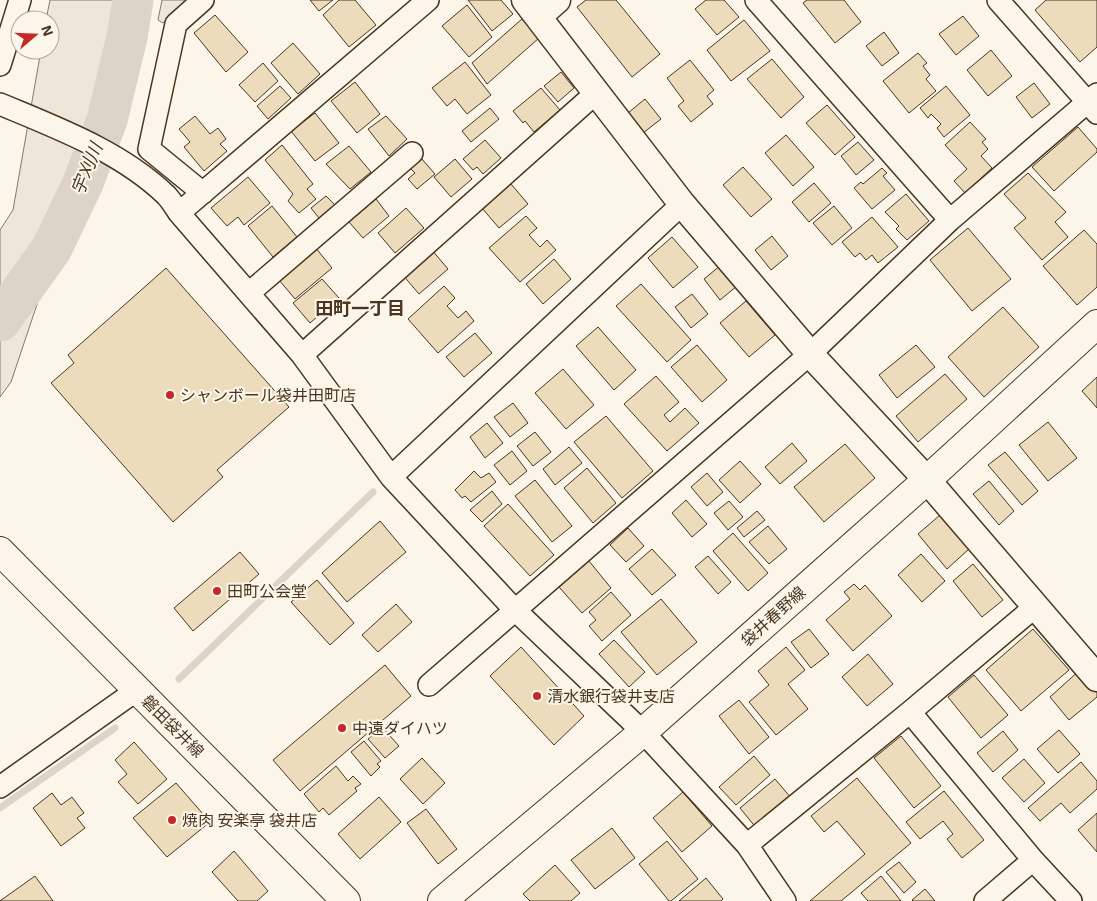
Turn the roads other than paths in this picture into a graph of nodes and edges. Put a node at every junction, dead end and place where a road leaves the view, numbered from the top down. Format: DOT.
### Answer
graph roads {
  1 [pos="20,0"];
  2 [pos="203,0"];
  3 [pos="428,0"];
  4 [pos="756,0"];
  5 [pos="998,0"];
  6 [pos="540,5"];
  7 [pos="0,65"];
  8 [pos="597,92"];
  9 [pos="0,104"];
  10 [pos="1094,104"];
  11 [pos="412,153"];
  12 [pos="203,193"];
  13 [pos="682,204"];
  14 [pos="179,213"];
  15 [pos="950,220"];
  16 [pos="249,294"];
  17 [pos="1097,324"];
  18 [pos="810,354"];
  19 [pos="302,355"];
  20 [pos="391,477"];
  21 [pos="927,480"];
  22 [pos="0,551"];
  23 [pos="1036,606"];
  24 [pos="514,609"];
  25 [pos="1097,678"];
  26 [pos="429,686"];
  27 [pos="137,690"];
  28 [pos="910,712"];
  29 [pos="643,732"];
  30 [pos="0,787"];
  31 [pos="747,845"];
  32 [pos="1034,860"];
  33 [pos="346,901"];
  34 [pos="442,901"];
  35 [pos="785,901"];
  36 [pos="985,901"];
  37 [pos="1071,901"];
  1 -- 7 [label="street"];
  2 -- 12 [label="street"];
  3 -- 12 [label="street"];
  4 -- 15 [label="street"];
  5 -- 10 [label="street"];
  6 -- 8 [label="street"];
  8 -- 13 [label="street"];
  8 -- 19 [label="street"];
  9 -- 14 [label="street"];
  10 -- 15 [label="street"];
  11 -- 16 [label="street"];
  12 -- 14 [label="street"];
  13 -- 18 [label="street"];
  13 -- 20 [label="street"];
  14 -- 16 [label="street"];
  15 -- 18 [label="street"];
  16 -- 19 [label="street"];
  17 -- 21 [label="main road, 袋井春野線"];
  18 -- 21 [label="street"];
  18 -- 24 [label="street"];
  19 -- 20 [label="street"];
  20 -- 24 [label="street"];
  21 -- 23 [label="street"];
  21 -- 29 [label="main road, 袋井春野線"];
  22 -- 27 [label="main road, 磐田袋井線"];
  23 -- 25 [label="street"];
  23 -- 28 [label="street"];
  24 -- 26 [label="street"];
  24 -- 29 [label="street"];
  27 -- 30 [label="street"];
  27 -- 33 [label="main road, 磐田袋井線"];
  28 -- 31 [label="street"];
  28 -- 32 [label="street"];
  29 -- 31 [label="street"];
  29 -- 34 [label="main road, 袋井春野線"];
  31 -- 35 [label="street"];
  32 -- 36 [label="street"];
  32 -- 37 [label="street"];
}
